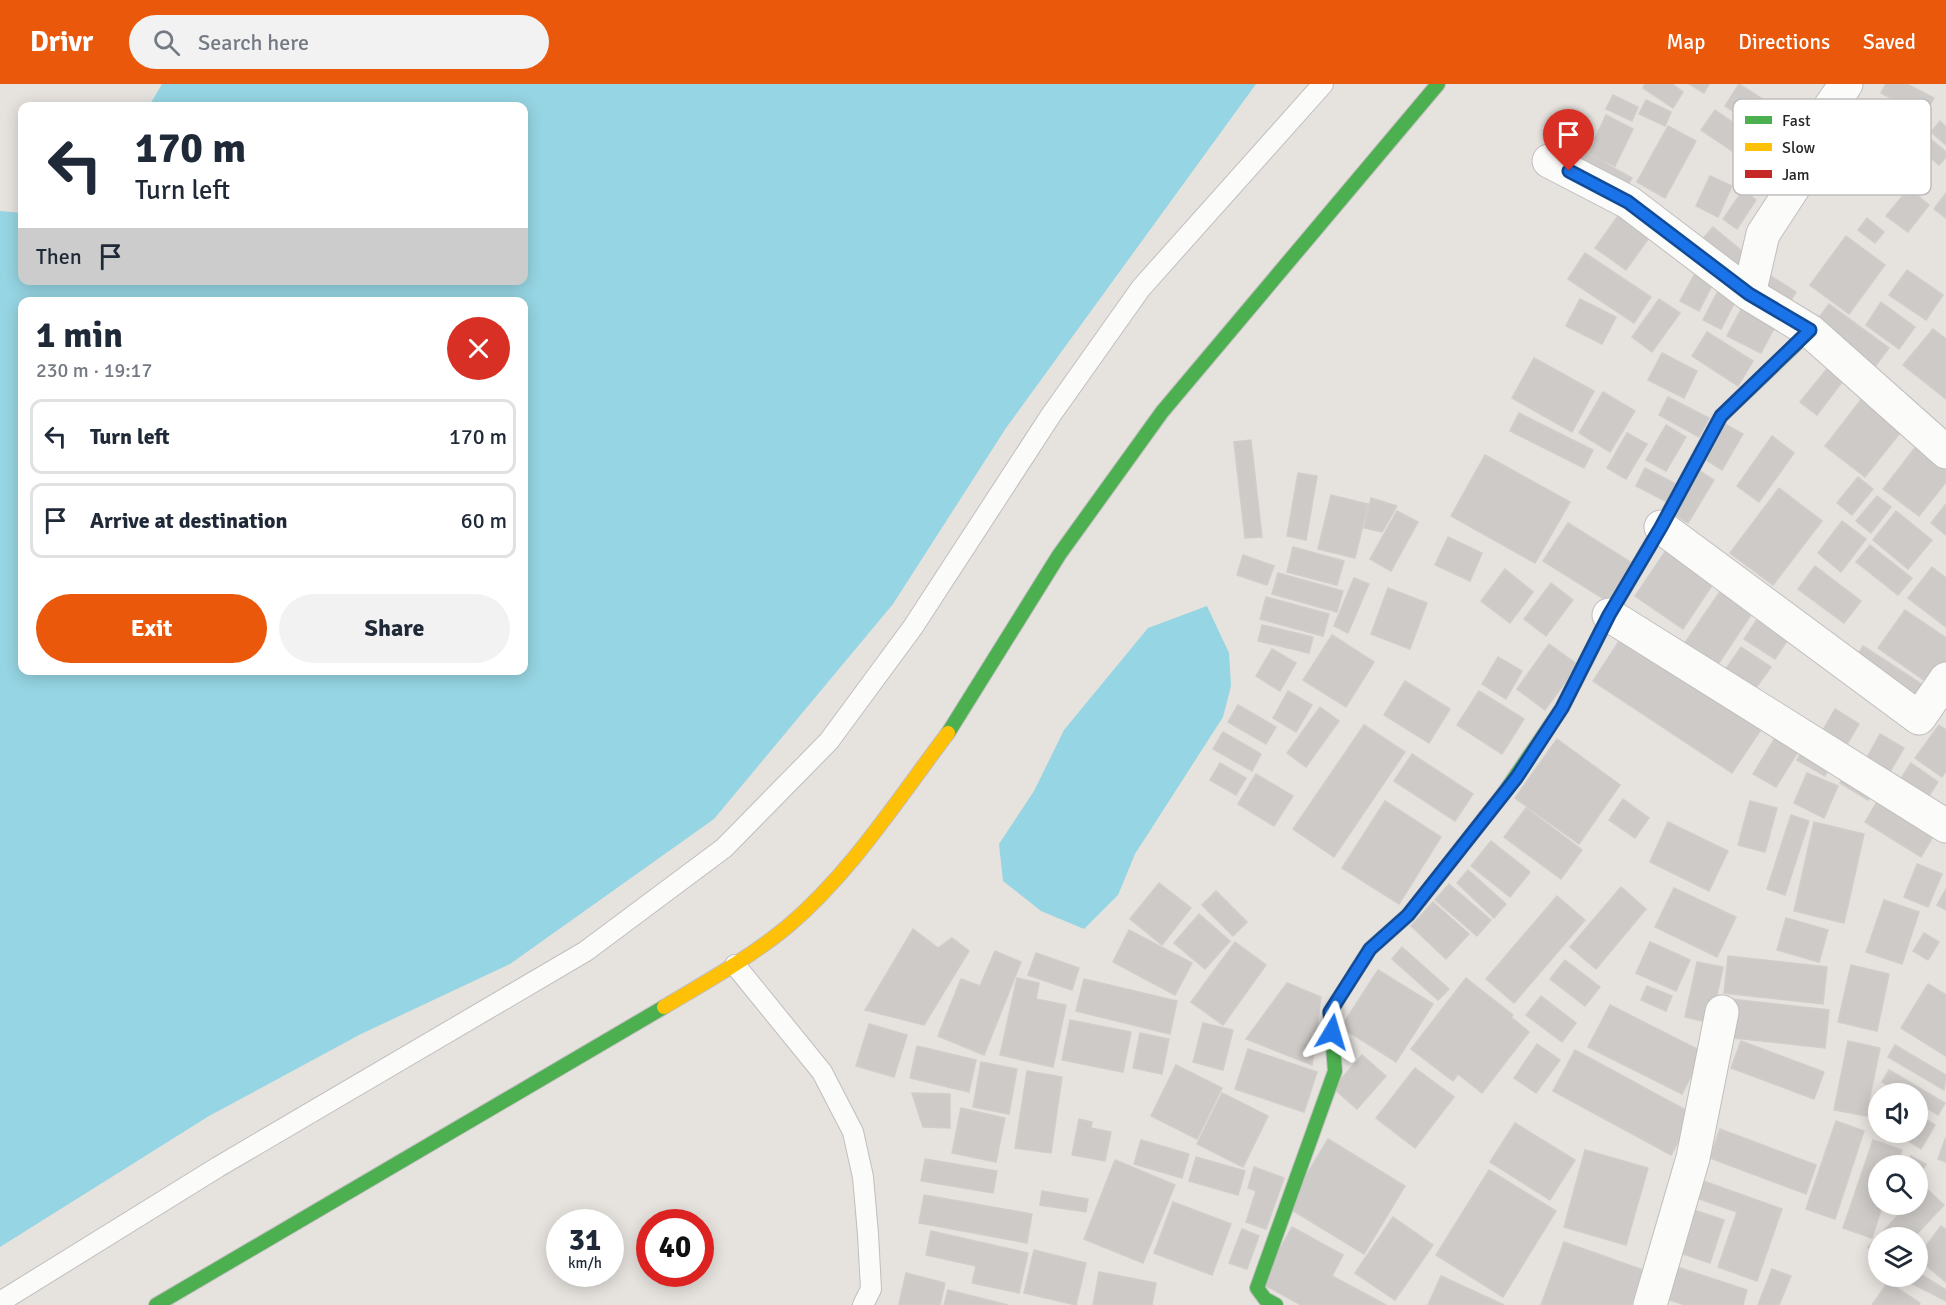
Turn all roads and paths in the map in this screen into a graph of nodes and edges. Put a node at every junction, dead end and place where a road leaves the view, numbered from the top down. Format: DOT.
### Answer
graph roads {
  1 [pos="1323,84"];
  2 [pos="1438,84"];
  3 [pos="1846,84"];
  4 [pos="1836,99"];
  5 [pos="1549,161"];
  6 [pos="1788,195"];
  7 [pos="1749,294"];
  8 [pos="1810,330"];
  9 [pos="1946,452"];
  10 [pos="1661,527"];
  11 [pos="1609,615"];
  12 [pos="1946,680"];
  13 [pos="1946,826"];
  14 [pos="735,965"];
  15 [pos="1722,1012"];
  16 [pos="0,1302"];
  17 [pos="156,1305"];
  18 [pos="863,1305"];
  19 [pos="1276,1305"];
  20 [pos="1650,1305"];
  1 -- 16 [label="lane"];
  2 -- 14 [label="main road"];
  3 -- 4 [label="street"];
  5 -- 7 [label="street"];
  6 -- 7 [label="street"];
  7 -- 8 [label="street"];
  8 -- 9 [label="street"];
  8 -- 10 [label="main road"];
  10 -- 11 [label="main road"];
  10 -- 12 [label="street"];
  11 -- 13 [label="street"];
  11 -- 19 [label="main road"];
  14 -- 17 [label="main road"];
  14 -- 18 [label="lane"];
  15 -- 20 [label="street"];
}
